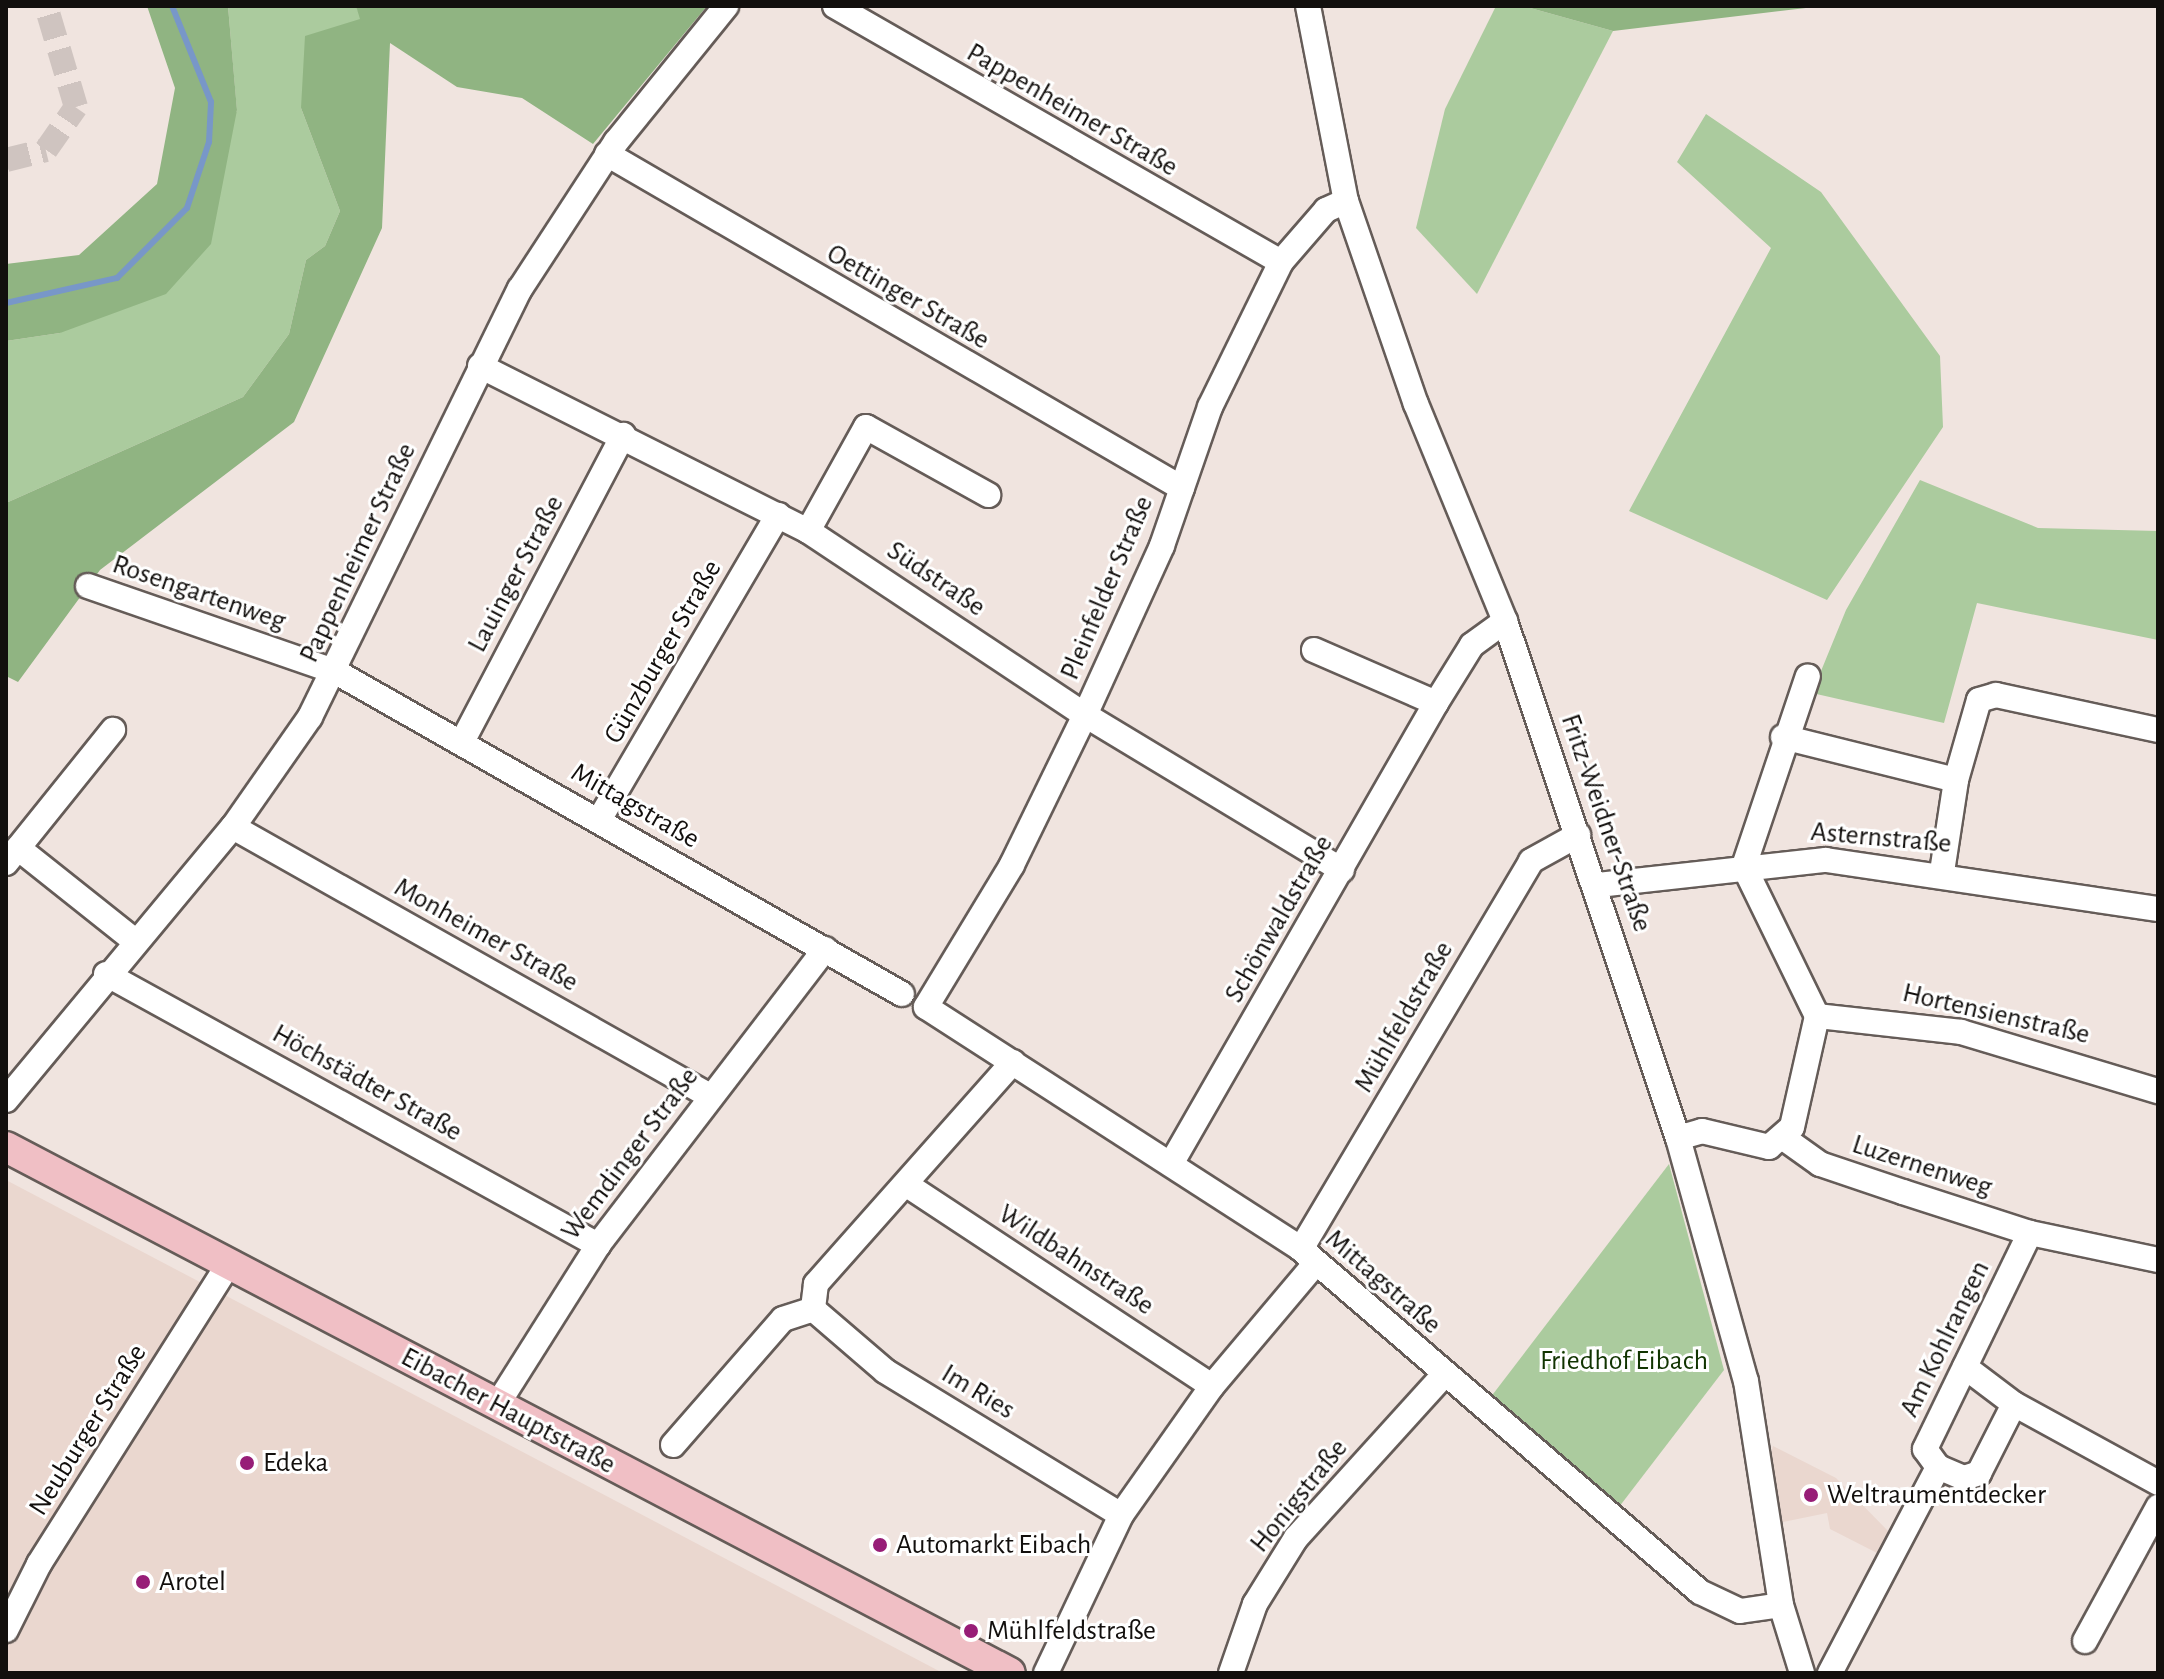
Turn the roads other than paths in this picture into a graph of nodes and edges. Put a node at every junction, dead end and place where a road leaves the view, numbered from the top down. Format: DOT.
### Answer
graph roads {
  1 [pos="726,6"];
  2 [pos="835,6"];
  3 [pos="1308,6"];
  4 [pos="607,154"];
  5 [pos="1346,201"];
  6 [pos="1281,262"];
  7 [pos="480,366"];
  8 [pos="623,435"];
  9 [pos="1182,488"];
  10 [pos="988,495"];
  11 [pos="778,515"];
  12 [pos="808,531"];
  13 [pos="88,586"];
  14 [pos="1505,621"];
  15 [pos="1314,650"];
  16 [pos="336,672"];
  17 [pos="1808,676"];
  18 [pos="1436,703"];
  19 [pos="1085,715"];
  20 [pos="113,730"];
  21 [pos="2158,730"];
  22 [pos="1783,737"];
  23 [pos="462,742"];
  24 [pos="1956,780"];
  25 [pos="599,820"];
  26 [pos="233,827"];
  27 [pos="1578,835"];
  28 [pos="12,855"];
  29 [pos="1744,866"];
  30 [pos="1342,870"];
  31 [pos="1942,872"];
  32 [pos="1598,885"];
  33 [pos="2158,909"];
  34 [pos="135,941"];
  35 [pos="825,949"];
  36 [pos="106,974"];
  37 [pos="902,994"];
  38 [pos="926,1007"];
  39 [pos="1817,1016"];
  40 [pos="1013,1062"];
  41 [pos="2158,1091"];
  42 [pos="710,1096"];
  43 [pos="6,1100"];
  44 [pos="1678,1138"];
  45 [pos="1785,1139"];
  46 [pos="6,1147"];
  47 [pos="1171,1164"];
  48 [pos="907,1185"];
  49 [pos="2030,1233"];
  50 [pos="598,1245"];
  51 [pos="1309,1256"];
  52 [pos="2158,1260"];
  53 [pos="228,1265"];
  54 [pos="813,1309"];
  55 [pos="1965,1367"];
  56 [pos="1444,1375"];
  57 [pos="1212,1386"];
  58 [pos="2014,1404"];
  59 [pos="497,1405"];
  60 [pos="673,1445"];
  61 [pos="1938,1467"];
  62 [pos="2158,1483"];
  63 [pos="2158,1507"];
  64 [pos="1121,1515"];
  65 [pos="1781,1605"];
  66 [pos="6,1630"];
  67 [pos="2085,1641"];
  68 [pos="1010,1673"];
  69 [pos="1046,1673"];
  70 [pos="1231,1673"];
  71 [pos="1802,1673"];
  72 [pos="1830,1673"];
  1 -- 4 [label="street, Pappenheimer Straße"];
  2 -- 6 [label="street, Pappenheimer Straße"];
  3 -- 5 [label="street, Fritz-Weidner-Straße"];
  4 -- 7 [label="street, Pappenheimer Straße"];
  4 -- 9 [label="street, Oettinger Straße"];
  5 -- 6 [label="street, Pleinfelder Straße"];
  5 -- 14 [label="street, Fritz-Weidner-Straße"];
  6 -- 9 [label="street, Pleinfelder Straße"];
  7 -- 8 [label="street, Südstraße"];
  7 -- 16 [label="street, Pappenheimer Straße"];
  8 -- 11 [label="street, Südstraße"];
  8 -- 23 [label="street, Lauinger Straße"];
  9 -- 19 [label="street, Pleinfelder Straße"];
  10 -- 12 [label="street"];
  11 -- 12 [label="street, Südstraße"];
  11 -- 25 [label="street, Günzburger Straße"];
  12 -- 19 [label="street, Südstraße"];
  13 -- 16 [label="street, Rosengartenweg"];
  14 -- 18 [label="street, Schönwaldstraße"];
  14 -- 27 [label="street, Fritz-Weidner-Straße"];
  15 -- 18 [label="street"];
  16 -- 23 [label="street, Mittagstraße"];
  16 -- 26 [label="street, Pappenheimer Straße"];
  17 -- 22 [label="street"];
  18 -- 30 [label="street, Schönwaldstraße"];
  19 -- 30 [label="street, Südstraße"];
  19 -- 38 [label="street, Pleinfelder Straße"];
  20 -- 28 [label="street"];
  21 -- 24 [label="street"];
  22 -- 24 [label="street"];
  22 -- 29 [label="street"];
  23 -- 25 [label="street, Mittagstraße"];
  24 -- 31 [label="street"];
  25 -- 35 [label="street, Mittagstraße"];
  26 -- 34 [label="street, Pappenheimer Straße"];
  26 -- 42 [label="street, Monheimer Straße"];
  27 -- 32 [label="street, Fritz-Weidner-Straße"];
  27 -- 51 [label="street, Mühlfeldstraße"];
  28 -- 34 [label="street"];
  29 -- 31 [label="street, Asternstraße"];
  29 -- 32 [label="street, Asternstraße"];
  29 -- 39 [label="street"];
  30 -- 47 [label="street, Schönwaldstraße"];
  31 -- 33 [label="street, Asternstraße"];
  32 -- 44 [label="street, Fritz-Weidner-Straße"];
  34 -- 36 [label="street, Pappenheimer Straße"];
  35 -- 37 [label="street, Mittagstraße"];
  35 -- 42 [label="street, Wemdinger Straße"];
  36 -- 43 [label="street, Pappenheimer Straße"];
  36 -- 50 [label="street, Höchstädter Straße"];
  38 -- 40 [label="street, Mittagstraße"];
  39 -- 41 [label="street, Hortensienstraße"];
  39 -- 45 [label="street"];
  40 -- 47 [label="street, Mittagstraße"];
  40 -- 48 [label="street"];
  42 -- 50 [label="street, Wemdinger Straße"];
  44 -- 45 [label="street"];
  44 -- 65 [label="street, Fritz-Weidner-Straße"];
  45 -- 49 [label="street, Luzernenweg"];
  46 -- 53 [label="main road, Eibacher Hauptstraße"];
  47 -- 51 [label="street, Mittagstraße"];
  48 -- 54 [label="street"];
  48 -- 57 [label="street, Wildbahnstraße"];
  49 -- 52 [label="street, Luzernenweg"];
  49 -- 55 [label="street, Am Kohlrangen"];
  50 -- 59 [label="street, Wemdinger Straße"];
  51 -- 56 [label="street, Mittagstraße"];
  51 -- 57 [label="street, Mühlfeldstraße"];
  53 -- 59 [label="main road, Eibacher Hauptstraße"];
  53 -- 66 [label="street, Neuburger Straße"];
  54 -- 60 [label="street"];
  54 -- 64 [label="street, Im Ries"];
  55 -- 58 [label="street"];
  55 -- 61 [label="street, Am Kohlrangen"];
  56 -- 65 [label="street, Mittagstraße"];
  56 -- 70 [label="street, Honigstraße"];
  57 -- 64 [label="street, Mühlfeldstraße"];
  58 -- 61 [label="street"];
  58 -- 62 [label="street"];
  59 -- 68 [label="main road, Eibacher Hauptstraße"];
  61 -- 72 [label="street"];
  63 -- 67 [label="street"];
  64 -- 69 [label="street, Mühlfeldstraße"];
  65 -- 71 [label="street, Fritz-Weidner-Straße"];
}
